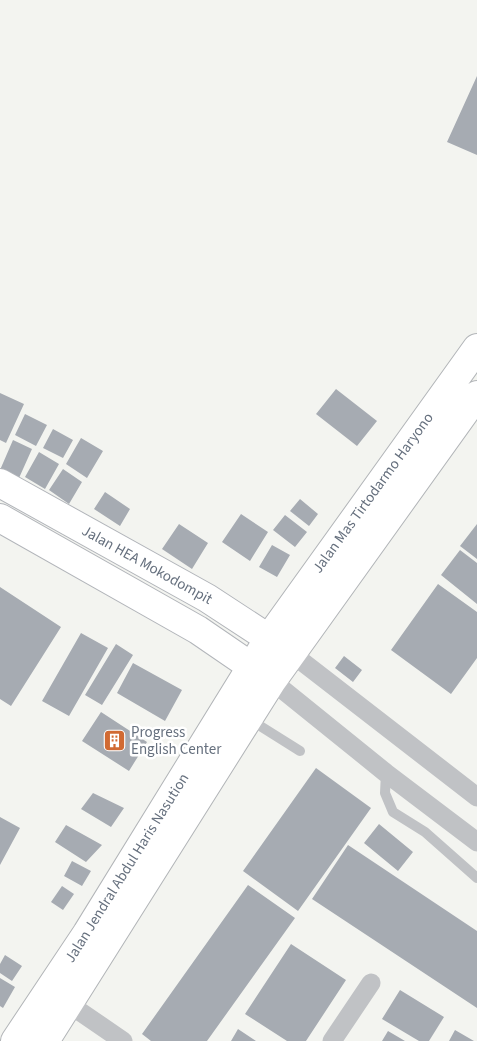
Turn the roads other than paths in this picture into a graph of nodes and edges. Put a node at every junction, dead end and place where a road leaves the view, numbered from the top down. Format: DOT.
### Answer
graph roads {
  1 [pos="477,348"];
  2 [pos="477,395"];
  3 [pos="0,483"];
  4 [pos="0,518"];
  5 [pos="269,638"];
  6 [pos="291,653"];
  7 [pos="261,673"];
  8 [pos="248,719"];
  9 [pos="300,751"];
  10 [pos="386,773"];
  11 [pos="477,797"];
  12 [pos="477,842"];
  13 [pos="477,878"];
  14 [pos="371,982"];
  15 [pos="69,1004"];
  16 [pos="15,1041"];
  17 [pos="45,1041"];
  18 [pos="123,1041"];
  19 [pos="332,1041"];
  1 -- 5 [label="main road, Jalan Mas Tirtodarmo Haryono"];
  2 -- 6 [label="main road, Jalan Mas Tirtodarmo Haryono"];
  3 -- 5 [label="main road, Jalan HEA Mokodompit"];
  4 -- 7 [label="main road, Jalan HEA Mokodompit"];
  5 -- 6 [label="main road, Jalan HEA Mokodompit"];
  5 -- 7 [label="main road, Jalan Mas Tirtodarmo Haryono"];
  6 -- 7 [label="main road, Jalan Mas Tirtodarmo Haryono"];
  6 -- 11 [label="street"];
  7 -- 8 [label="main road, Jalan Jendral Abdul Haris Nasution"];
  7 -- 10 [label="street"];
  7 -- 16 [label="main road, Jalan Jendral Abdul Haris Nasution"];
  8 -- 9 [label="lane"];
  8 -- 15 [label="main road, Jalan Jendral Abdul Haris Nasution"];
  10 -- 12 [label="street"];
  10 -- 13 [label="lane"];
  14 -- 19 [label="street"];
  15 -- 17 [label="main road, Jalan Jendral Abdul Haris Nasution"];
  15 -- 18 [label="street"];
}
